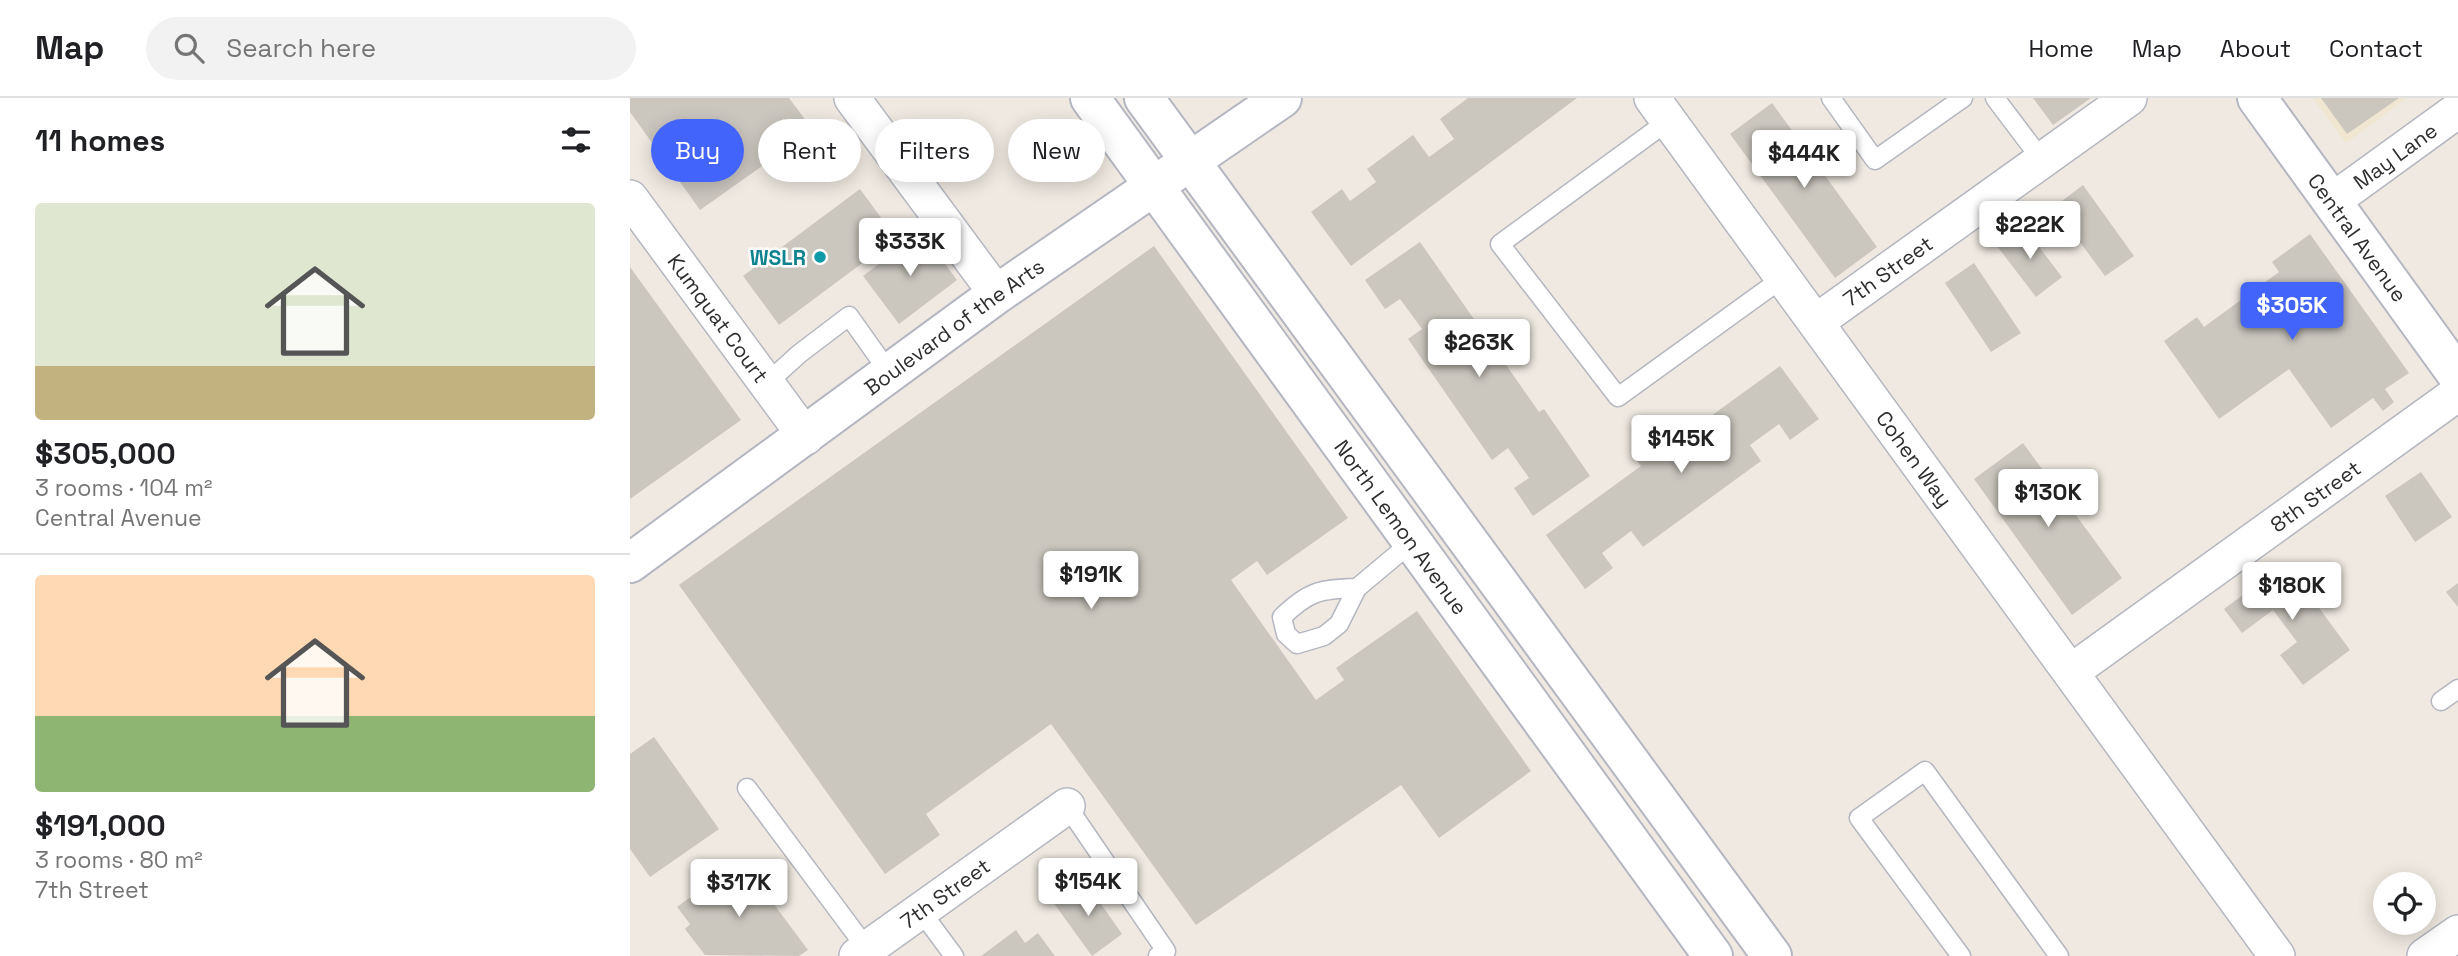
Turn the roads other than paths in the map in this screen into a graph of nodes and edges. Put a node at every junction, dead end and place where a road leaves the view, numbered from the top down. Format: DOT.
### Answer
graph roads {
  1 [pos="852,98"];
  2 [pos="1090,98"];
  3 [pos="1144,98"];
  4 [pos="1282,98"];
  5 [pos="1831,98"];
  6 [pos="1963,98"];
  7 [pos="1995,98"];
  8 [pos="2129,98"];
  9 [pos="2257,98"];
  10 [pos="1660,109"];
  11 [pos="2458,110"];
  12 [pos="2041,159"];
  13 [pos="1190,161"];
  14 [pos="1154,186"];
  15 [pos="630,198"];
  16 [pos="2331,202"];
  17 [pos="1784,277"];
  18 [pos="997,294"];
  19 [pos="1816,321"];
  20 [pos="891,375"];
  21 [pos="2458,376"];
  22 [pos="766,384"];
  23 [pos="2458,393"];
  24 [pos="806,438"];
  25 [pos="1412,542"];
  26 [pos="630,563"];
  27 [pos="1357,588"];
  28 [pos="2071,672"];
  29 [pos="2458,689"];
  30 [pos="2441,701"];
  31 [pos="747,788"];
  32 [pos="1067,806"];
  33 [pos="920,910"];
  34 [pos="2458,933"];
  35 [pos="862,953"];
  36 [pos="954,956"];
  37 [pos="1158,956"];
  38 [pos="1713,956"];
  39 [pos="1772,956"];
  40 [pos="1961,956"];
  41 [pos="2059,956"];
  42 [pos="2277,956"];
  43 [pos="2425,956"];
  1 -- 18 [label="street"];
  2 -- 14 [label="street, North Lemon Avenue"];
  3 -- 13 [label="street"];
  4 -- 13 [label="street, Boulevard of the Arts"];
  5 -- 6 [label="lane"];
  7 -- 12 [label="lane"];
  8 -- 12 [label="street, 7th Street"];
  9 -- 16 [label="street, Central Avenue"];
  10 -- 17 [label="street, Cohen Way"];
  10 -- 17 [label="lane"];
  11 -- 16 [label="street, May Lane"];
  12 -- 19 [label="street, 7th Street"];
  13 -- 14 [label="street, Boulevard of the Arts"];
  13 -- 39 [label="street"];
  14 -- 18 [label="street, Boulevard of the Arts"];
  14 -- 25 [label="street, North Lemon Avenue"];
  15 -- 22 [label="street, Kumquat Court"];
  16 -- 21 [label="street, Central Avenue"];
  17 -- 19 [label="street, Cohen Way"];
  18 -- 20 [label="street, Boulevard of the Arts"];
  19 -- 28 [label="street, Cohen Way"];
  20 -- 22 [label="lane"];
  20 -- 24 [label="street, Boulevard of the Arts"];
  22 -- 24 [label="street, Kumquat Court"];
  23 -- 28 [label="street, 8th Street"];
  24 -- 26 [label="street, Boulevard of the Arts"];
  25 -- 27 [label="lane"];
  25 -- 38 [label="street, North Lemon Avenue"];
  28 -- 42 [label="street, Cohen Way"];
  29 -- 30 [label="lane"];
  31 -- 35 [label="lane"];
  32 -- 33 [label="street, 7th Street"];
  32 -- 37 [label="lane"];
  33 -- 35 [label="street, 7th Street"];
  33 -- 36 [label="lane"];
  34 -- 43 [label="street"];
  40 -- 41 [label="lane"];
}
